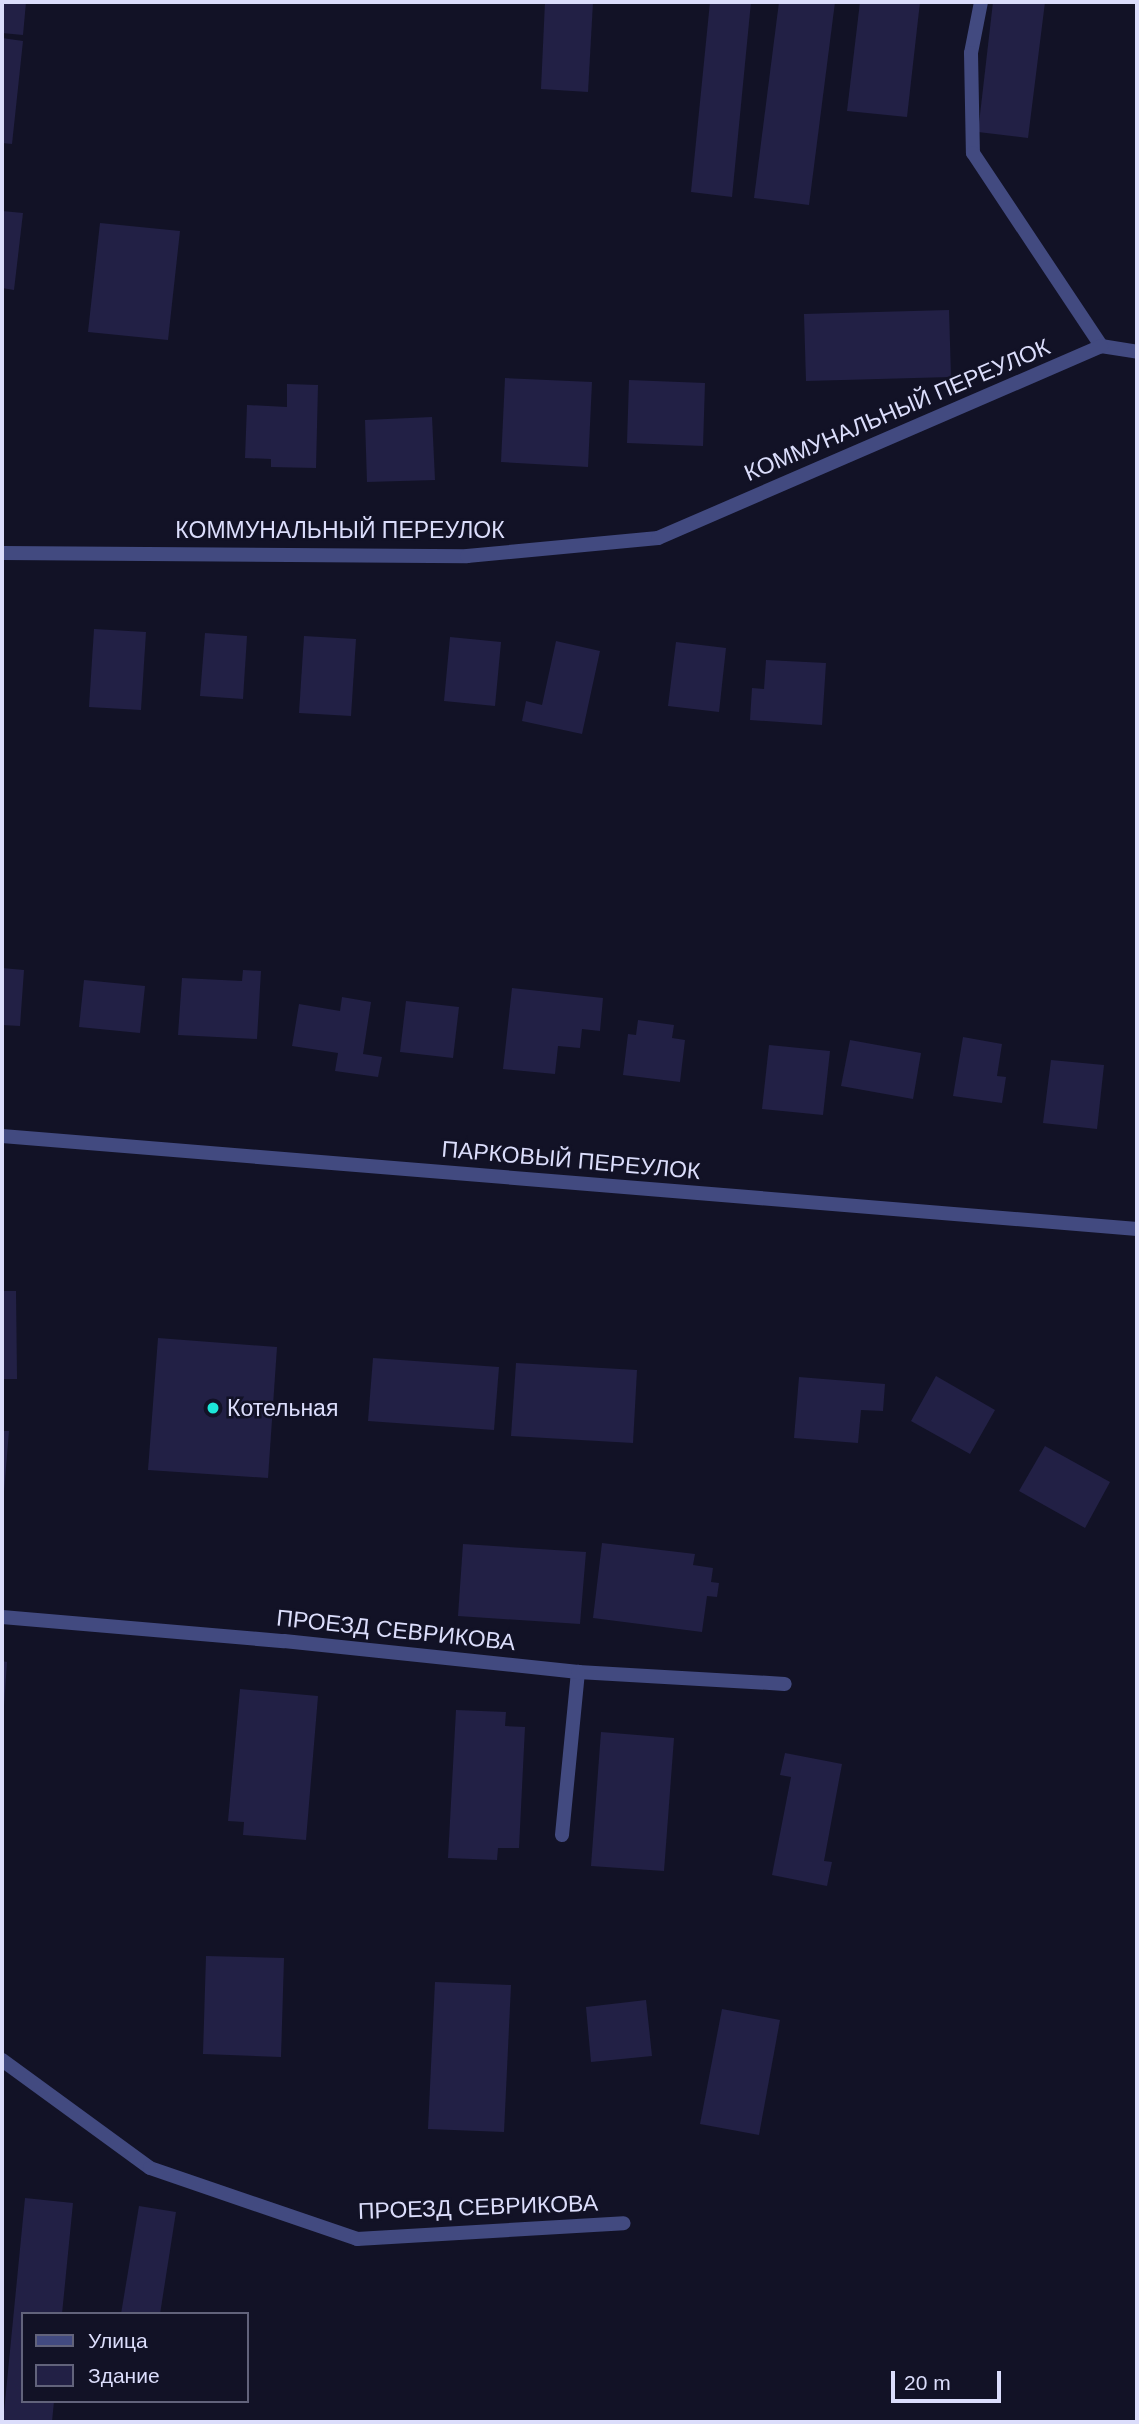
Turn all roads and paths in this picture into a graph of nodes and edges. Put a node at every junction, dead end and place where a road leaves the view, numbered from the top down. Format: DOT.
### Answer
graph roads {
  1 [pos="981,2"];
  2 [pos="1101,346"];
  3 [pos="1137,352"];
  4 [pos="2,553"];
  5 [pos="2,1136"];
  6 [pos="1137,1229"];
  7 [pos="2,1617"];
  8 [pos="578,1672"];
  9 [pos="785,1684"];
  10 [pos="562,1835"];
  11 [pos="2,2060"];
  12 [pos="624,2223"];
  1 -- 2 [label="street"];
  2 -- 3 [label="street"];
  2 -- 4 [label="street, КОММУНАЛЬНЫЙ ПЕРЕУЛОК"];
  5 -- 6 [label="street, ПАРКОВЫЙ ПЕРЕУЛОК"];
  7 -- 8 [label="street, ПРОЕЗД СЕВРИКОВА"];
  8 -- 9 [label="street, ПРОЕЗД СЕВРИКОВА"];
  8 -- 10 [label="street"];
  11 -- 12 [label="street, ПРОЕЗД СЕВРИКОВА"];
}
